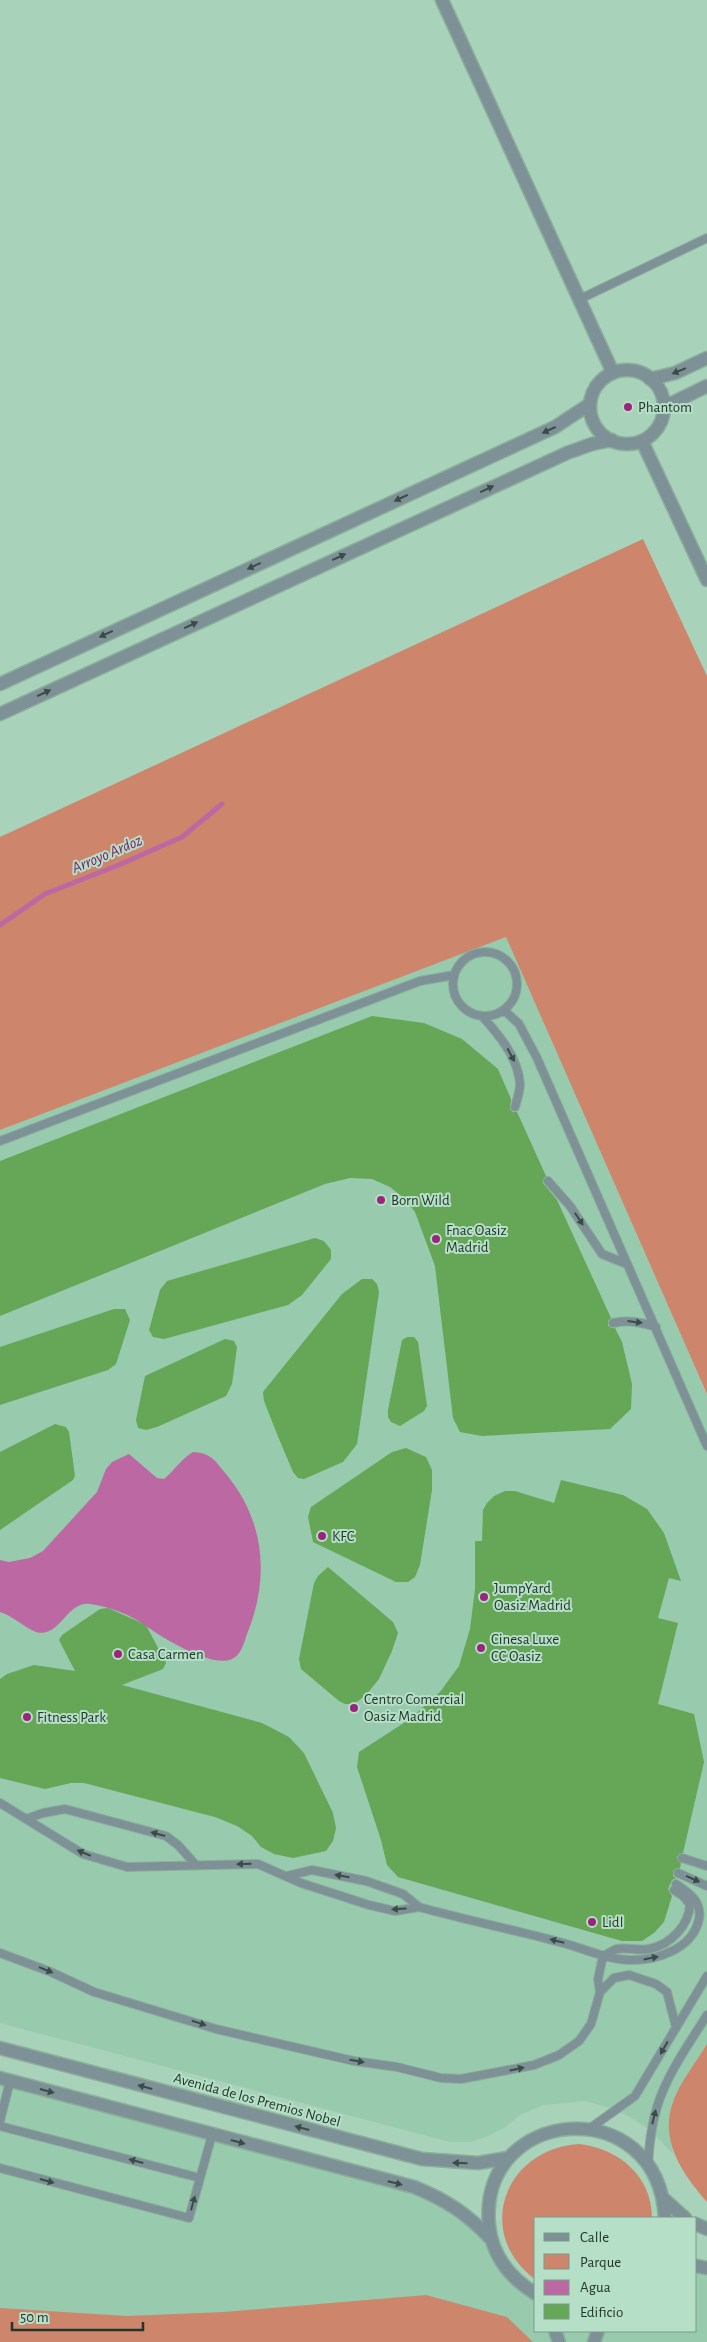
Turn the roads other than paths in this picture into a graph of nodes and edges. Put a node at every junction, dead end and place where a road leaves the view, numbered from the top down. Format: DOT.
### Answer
graph roads {
  1 [pos="442,0"];
  2 [pos="707,238"];
  3 [pos="580,299"];
  4 [pos="707,358"];
  5 [pos="613,373"];
  6 [pos="650,379"];
  7 [pos="707,386"];
  8 [pos="590,404"];
  9 [pos="664,407"];
  10 [pos="612,440"];
  11 [pos="642,441"];
  12 [pos="707,580"];
  13 [pos="0,684"];
  14 [pos="0,714"];
  15 [pos="454,976"];
  16 [pos="504,1010"];
  17 [pos="482,1016"];
  18 [pos="515,1107"];
  19 [pos="0,1141"];
  20 [pos="548,1181"];
  21 [pos="627,1264"];
  22 [pos="613,1323"];
  23 [pos="656,1327"];
  24 [pos="707,1446"];
  25 [pos="0,1803"];
  26 [pos="26,1819"];
  27 [pos="682,1858"];
  28 [pos="195,1864"];
  29 [pos="707,1866"];
  30 [pos="678,1873"];
  31 [pos="287,1876"];
  32 [pos="707,1886"];
  33 [pos="419,1907"];
  34 [pos="0,1953"];
  35 [pos="603,1956"];
  36 [pos="707,1976"];
  37 [pos="600,1992"];
  38 [pos="707,2014"];
  39 [pos="676,2027"];
  40 [pos="0,2048"];
  41 [pos="5,2080"];
  42 [pos="0,2121"];
  43 [pos="0,2126"];
  44 [pos="589,2129"];
  45 [pos="212,2135"];
  46 [pos="508,2158"];
  47 [pos="648,2165"];
  48 [pos="0,2168"];
  49 [pos="200,2178"];
  50 [pos="664,2199"];
  51 [pos="664,2217"];
  52 [pos="683,2217"];
  53 [pos="490,2238"];
  54 [pos="534,2293"];
  1 -- 3 [label="street"];
  2 -- 3 [label="lane"];
  3 -- 5 [label="street"];
  4 -- 6 [label="street, one-way"];
  5 -- 6 [label="street"];
  5 -- 8 [label="street"];
  6 -- 9 [label="street"];
  7 -- 9 [label="street"];
  8 -- 10 [label="street"];
  8 -- 13 [label="street, one-way"];
  9 -- 11 [label="street"];
  10 -- 11 [label="street"];
  14 -- 10 [label="street, one-way"];
  11 -- 12 [label="street"];
  15 -- 16 [label="lane"];
  15 -- 17 [label="lane"];
  15 -- 19 [label="lane"];
  16 -- 17 [label="lane"];
  16 -- 21 [label="lane"];
  17 -- 18 [label="lane, one-way"];
  20 -- 21 [label="lane, one-way"];
  21 -- 23 [label="lane"];
  22 -- 23 [label="lane, one-way"];
  23 -- 24 [label="lane"];
  25 -- 26 [label="lane"];
  28 -- 26 [label="lane, one-way"];
  28 -- 26 [label="lane, one-way"];
  27 -- 29 [label="lane"];
  31 -- 28 [label="lane, one-way"];
  30 -- 32 [label="lane, one-way"];
  33 -- 31 [label="lane, one-way"];
  33 -- 31 [label="lane, one-way"];
  35 -- 33 [label="lane, one-way"];
  34 -- 37 [label="lane, one-way"];
  35 -- 35 [label="lane, one-way"];
  35 -- 37 [label="lane"];
  36 -- 39 [label="lane"];
  37 -- 39 [label="lane"];
  47 -- 38 [label="lane, one-way"];
  39 -- 44 [label="lane, one-way"];
  46 -- 40 [label="street, Avenida de los Premios Nobel, one-way"];
  41 -- 42 [label="lane"];
  41 -- 45 [label="street, one-way"];
  49 -- 43 [label="lane, one-way"];
  44 -- 46 [label="street"];
  44 -- 47 [label="street"];
  45 -- 49 [label="lane"];
  45 -- 53 [label="street, one-way"];
  46 -- 53 [label="street"];
  47 -- 50 [label="street"];
  48 -- 49 [label="lane, one-way"];
  50 -- 51 [label="street"];
  50 -- 52 [label="street"];
  53 -- 54 [label="street"];
}
